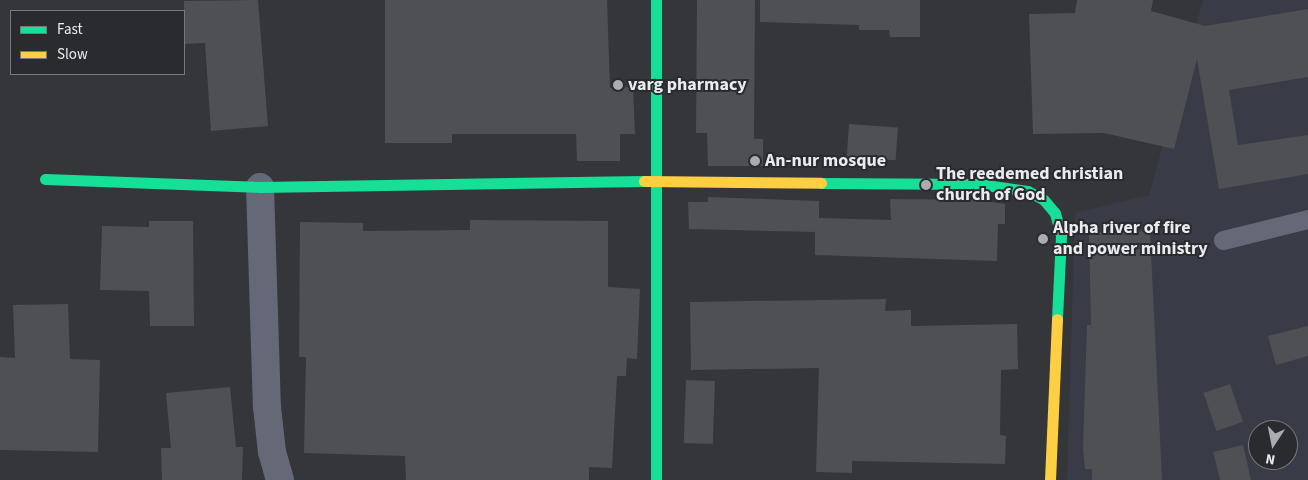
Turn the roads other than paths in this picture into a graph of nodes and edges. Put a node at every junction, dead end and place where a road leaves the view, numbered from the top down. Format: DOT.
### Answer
graph roads {
  1 [pos="656,0"];
  2 [pos="45,179"];
  3 [pos="653,180"];
  4 [pos="260,187"];
  5 [pos="1308,219"];
  6 [pos="1223,240"];
  7 [pos="280,480"];
  8 [pos="656,480"];
  9 [pos="1050,480"];
  1 -- 3 [label="street"];
  2 -- 4 [label="street"];
  3 -- 4 [label="street"];
  3 -- 8 [label="street"];
  3 -- 9 [label="street"];
  4 -- 7 [label="street"];
  5 -- 6 [label="lane"];
}
